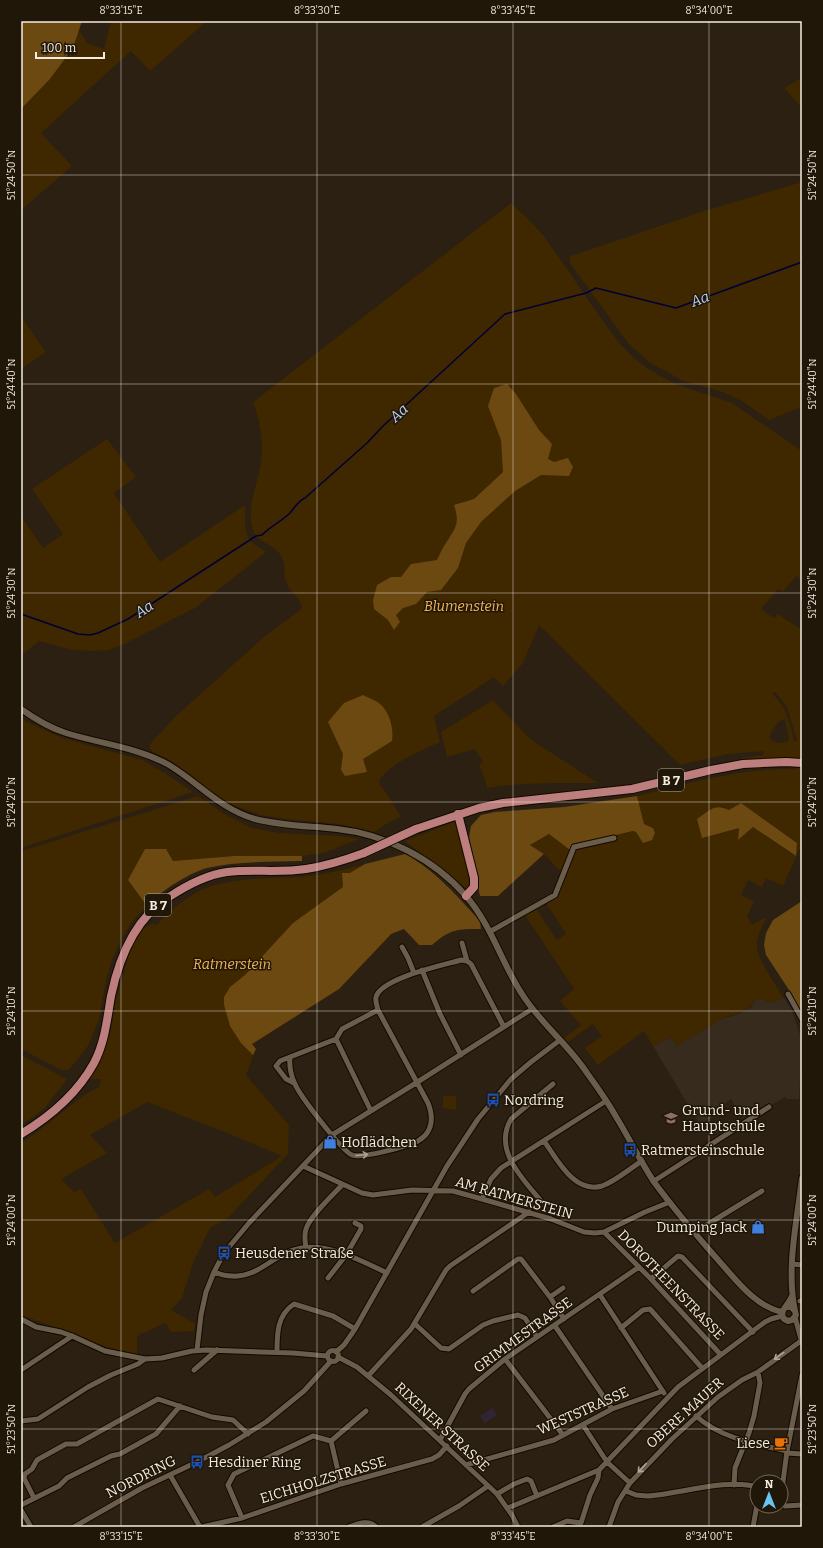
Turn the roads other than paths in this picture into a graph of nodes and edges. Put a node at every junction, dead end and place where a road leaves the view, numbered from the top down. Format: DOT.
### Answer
graph roads {
  1 [pos="21,709"];
  2 [pos="802,763"];
  3 [pos="458,814"];
  4 [pos="614,838"];
  5 [pos="466,896"];
  6 [pos="490,931"];
  7 [pos="462,942"];
  8 [pos="402,946"];
  9 [pos="467,961"];
  10 [pos="422,970"];
  11 [pos="414,973"];
  12 [pos="788,994"];
  13 [pos="532,1009"];
  14 [pos="378,1010"];
  15 [pos="802,1019"];
  16 [pos="504,1027"];
  17 [pos="336,1039"];
  18 [pos="560,1040"];
  19 [pos="461,1055"];
  20 [pos="290,1057"];
  21 [pos="294,1083"];
  22 [pos="416,1083"];
  23 [pos="553,1084"];
  24 [pos="606,1101"];
  25 [pos="769,1106"];
  26 [pos="371,1111"];
  27 [pos="21,1134"];
  28 [pos="332,1135"];
  29 [pos="544,1141"];
  30 [pos="642,1161"];
  31 [pos="510,1162"];
  32 [pos="303,1166"];
  33 [pos="802,1178"];
  34 [pos="654,1181"];
  35 [pos="342,1185"];
  36 [pos="434,1190"];
  37 [pos="762,1191"];
  38 [pos="482,1198"];
  39 [pos="540,1201"];
  40 [pos="670,1202"];
  41 [pos="529,1212"];
  42 [pos="355,1223"];
  43 [pos="604,1232"];
  44 [pos="695,1232"];
  45 [pos="306,1248"];
  46 [pos="346,1256"];
  47 [pos="792,1264"];
  48 [pos="802,1265"];
  49 [pos="639,1267"];
  50 [pos="214,1272"];
  51 [pos="387,1273"];
  52 [pos="328,1278"];
  53 [pos="651,1279"];
  54 [pos="563,1288"];
  55 [pos="473,1291"];
  56 [pos="600,1295"];
  57 [pos="792,1296"];
  58 [pos="550,1297"];
  59 [pos="784,1314"];
  60 [pos="795,1314"];
  61 [pos="21,1319"];
  62 [pos="564,1320"];
  63 [pos="415,1324"];
  64 [pos="555,1326"];
  65 [pos="621,1328"];
  66 [pos="355,1329"];
  67 [pos="800,1329"];
  68 [pos="753,1332"];
  69 [pos="72,1336"];
  70 [pos="537,1337"];
  71 [pos="802,1342"];
  72 [pos="197,1350"];
  73 [pos="217,1350"];
  74 [pos="277,1352"];
  75 [pos="337,1354"];
  76 [pos="721,1355"];
  77 [pos="327,1356"];
  78 [pos="145,1359"];
  79 [pos="505,1359"];
  80 [pos="331,1361"];
  81 [pos="702,1368"];
  82 [pos="21,1370"];
  83 [pos="194,1370"];
  84 [pos="758,1372"];
  85 [pos="368,1376"];
  86 [pos="802,1378"];
  87 [pos="663,1391"];
  88 [pos="667,1398"];
  89 [pos="180,1406"];
  90 [pos="612,1409"];
  91 [pos="366,1411"];
  92 [pos="696,1416"];
  93 [pos="21,1422"];
  94 [pos="583,1425"];
  95 [pos="248,1434"];
  96 [pos="563,1436"];
  97 [pos="440,1440"];
  98 [pos="331,1441"];
  99 [pos="746,1441"];
  100 [pos="446,1446"];
  101 [pos="787,1452"];
  102 [pos="802,1454"];
  103 [pos="607,1462"];
  104 [pos="466,1465"];
  105 [pos="599,1470"];
  106 [pos="784,1474"];
  107 [pos="170,1475"];
  108 [pos="630,1483"];
  109 [pos="341,1484"];
  110 [pos="734,1485"];
  111 [pos="488,1486"];
  112 [pos="749,1486"];
  113 [pos="626,1491"];
  114 [pos="497,1494"];
  115 [pos="537,1496"];
  116 [pos="34,1498"];
  117 [pos="21,1505"];
  118 [pos="802,1505"];
  119 [pos="789,1506"];
  120 [pos="508,1508"];
  121 [pos="21,1510"];
  122 [pos="755,1514"];
  123 [pos="242,1518"];
  124 [pos="31,1527"];
  125 [pos="74,1527"];
  126 [pos="201,1527"];
  127 [pos="349,1527"];
  128 [pos="376,1527"];
  129 [pos="422,1527"];
  130 [pos="518,1527"];
  131 [pos="553,1527"];
  132 [pos="609,1527"];
  133 [pos="753,1527"];
  1 -- 5 [label="street"];
  2 -- 3 [label="main road, B 7"];
  3 -- 5 [label="main road"];
  3 -- 27 [label="main road, B 7, bridge"];
  4 -- 6 [label="street"];
  5 -- 6 [label="street"];
  6 -- 13 [label="street"];
  7 -- 9 [label="street"];
  8 -- 11 [label="street"];
  9 -- 10 [label="street"];
  9 -- 16 [label="street"];
  10 -- 11 [label="street"];
  10 -- 19 [label="street"];
  11 -- 14 [label="street"];
  12 -- 15 [label="street"];
  13 -- 16 [label="street"];
  13 -- 18 [label="street"];
  14 -- 17 [label="street"];
  14 -- 22 [label="street"];
  16 -- 19 [label="street"];
  17 -- 20 [label="street"];
  17 -- 26 [label="street"];
  18 -- 24 [label="street"];
  18 -- 36 [label="street"];
  19 -- 22 [label="street"];
  20 -- 21 [label="street"];
  20 -- 21 [label="street"];
  21 -- 28 [label="street"];
  22 -- 26 [label="street"];
  28 -- 22 [label="street, one-way"];
  23 -- 31 [label="street"];
  24 -- 29 [label="street"];
  24 -- 30 [label="street"];
  25 -- 34 [label="street"];
  26 -- 28 [label="street"];
  28 -- 32 [label="street"];
  29 -- 30 [label="street"];
  29 -- 31 [label="street"];
  30 -- 34 [label="street"];
  31 -- 38 [label="street"];
  31 -- 39 [label="street"];
  32 -- 35 [label="street, AM RATMERSTEIN"];
  32 -- 50 [label="street"];
  33 -- 47 [label="street"];
  34 -- 40 [label="street"];
  35 -- 36 [label="street, AM RATMERSTEIN"];
  35 -- 45 [label="street"];
  36 -- 38 [label="street, AM RATMERSTEIN"];
  36 -- 51 [label="street"];
  37 -- 44 [label="street"];
  38 -- 41 [label="street, AM RATMERSTEIN"];
  40 -- 43 [label="street, AM RATMERSTEIN"];
  40 -- 44 [label="street"];
  41 -- 43 [label="street, AM RATMERSTEIN"];
  41 -- 63 [label="street"];
  42 -- 46 [label="street"];
  43 -- 49 [label="street, DOROTHEENSTRASSE"];
  44 -- 59 [label="street"];
  45 -- 46 [label="street"];
  45 -- 50 [label="street"];
  46 -- 51 [label="street"];
  46 -- 52 [label="street"];
  47 -- 48 [label="street"];
  47 -- 57 [label="street"];
  49 -- 53 [label="street, DOROTHEENSTRASSE"];
  49 -- 56 [label="street, GRIMMESTRASSE"];
  50 -- 72 [label="street"];
  51 -- 66 [label="street"];
  53 -- 68 [label="street"];
  53 -- 76 [label="street, DOROTHEENSTRASSE"];
  54 -- 58 [label="street"];
  55 -- 58 [label="street"];
  56 -- 62 [label="street, GRIMMESTRASSE"];
  56 -- 65 [label="street"];
  57 -- 59 [label="street"];
  57 -- 60 [label="street"];
  58 -- 62 [label="street"];
  59 -- 60 [label="street"];
  59 -- 60 [label="street"];
  59 -- 67 [label="street"];
  59 -- 68 [label="street"];
  60 -- 67 [label="street"];
  61 -- 69 [label="street"];
  62 -- 64 [label="street, GRIMMESTRASSE"];
  63 -- 70 [label="street"];
  63 -- 85 [label="street"];
  64 -- 70 [label="street, GRIMMESTRASSE"];
  64 -- 90 [label="street"];
  65 -- 81 [label="street"];
  65 -- 87 [label="street"];
  66 -- 74 [label="street"];
  66 -- 75 [label="street"];
  67 -- 71 [label="street"];
  68 -- 76 [label="street"];
  69 -- 78 [label="street"];
  69 -- 82 [label="street"];
  70 -- 79 [label="street, GRIMMESTRASSE"];
  71 -- 84 [label="street, OBERE MAUER, one-way"];
  72 -- 73 [label="street"];
  72 -- 78 [label="street"];
  73 -- 74 [label="street"];
  73 -- 83 [label="street"];
  74 -- 77 [label="street"];
  75 -- 77 [label="street"];
  75 -- 80 [label="street, NORDRING"];
  75 -- 85 [label="street, RIXENER STRASSE"];
  76 -- 81 [label="street"];
  77 -- 80 [label="street"];
  78 -- 93 [label="street"];
  79 -- 96 [label="street"];
  79 -- 97 [label="street, GRIMMESTRASSE"];
  80 -- 95 [label="street, NORDRING"];
  81 -- 88 [label="street"];
  84 -- 92 [label="street, OBERE MAUER"];
  84 -- 99 [label="street"];
  85 -- 97 [label="street, RIXENER STRASSE"];
  86 -- 101 [label="street"];
  87 -- 88 [label="street"];
  87 -- 90 [label="street, WESTSTRASSE"];
  88 -- 103 [label="street"];
  89 -- 95 [label="street"];
  89 -- 116 [label="street"];
  89 -- 116 [label="street"];
  90 -- 94 [label="street, WESTSTRASSE"];
  91 -- 98 [label="street"];
  92 -- 99 [label="street"];
  92 -- 108 [label="street, OBERE MAUER, one-way"];
  94 -- 96 [label="street, WESTSTRASSE"];
  94 -- 103 [label="street"];
  95 -- 107 [label="street, NORDRING"];
  96 -- 104 [label="street, WESTSTRASSE"];
  97 -- 100 [label="street, RIXENER STRASSE"];
  98 -- 109 [label="street"];
  98 -- 123 [label="street"];
  99 -- 101 [label="street"];
  99 -- 110 [label="street"];
  100 -- 104 [label="street, RIXENER STRASSE"];
  100 -- 109 [label="street, EICHHOLZSTRASSE"];
  101 -- 102 [label="street"];
  101 -- 106 [label="street"];
  103 -- 105 [label="street"];
  103 -- 108 [label="street"];
  104 -- 111 [label="street, RIXENER STRASSE"];
  105 -- 115 [label="street"];
  105 -- 131 [label="street"];
  107 -- 125 [label="street, NORDRING"];
  107 -- 126 [label="street"];
  108 -- 113 [label="street, OBERE MAUER"];
  109 -- 123 [label="street, EICHHOLZSTRASSE"];
  110 -- 112 [label="street"];
  110 -- 113 [label="street"];
  111 -- 114 [label="street, RIXENER STRASSE"];
  111 -- 129 [label="street"];
  113 -- 132 [label="street, OBERE MAUER"];
  114 -- 115 [label="street"];
  114 -- 120 [label="street, RIXENER STRASSE"];
  115 -- 120 [label="street"];
  116 -- 117 [label="street"];
  118 -- 119 [label="street"];
  120 -- 130 [label="street, RIXENER STRASSE"];
  121 -- 124 [label="street"];
  122 -- 133 [label="street"];
  123 -- 126 [label="street, EICHHOLZSTRASSE"];
  127 -- 128 [label="street"];
}
